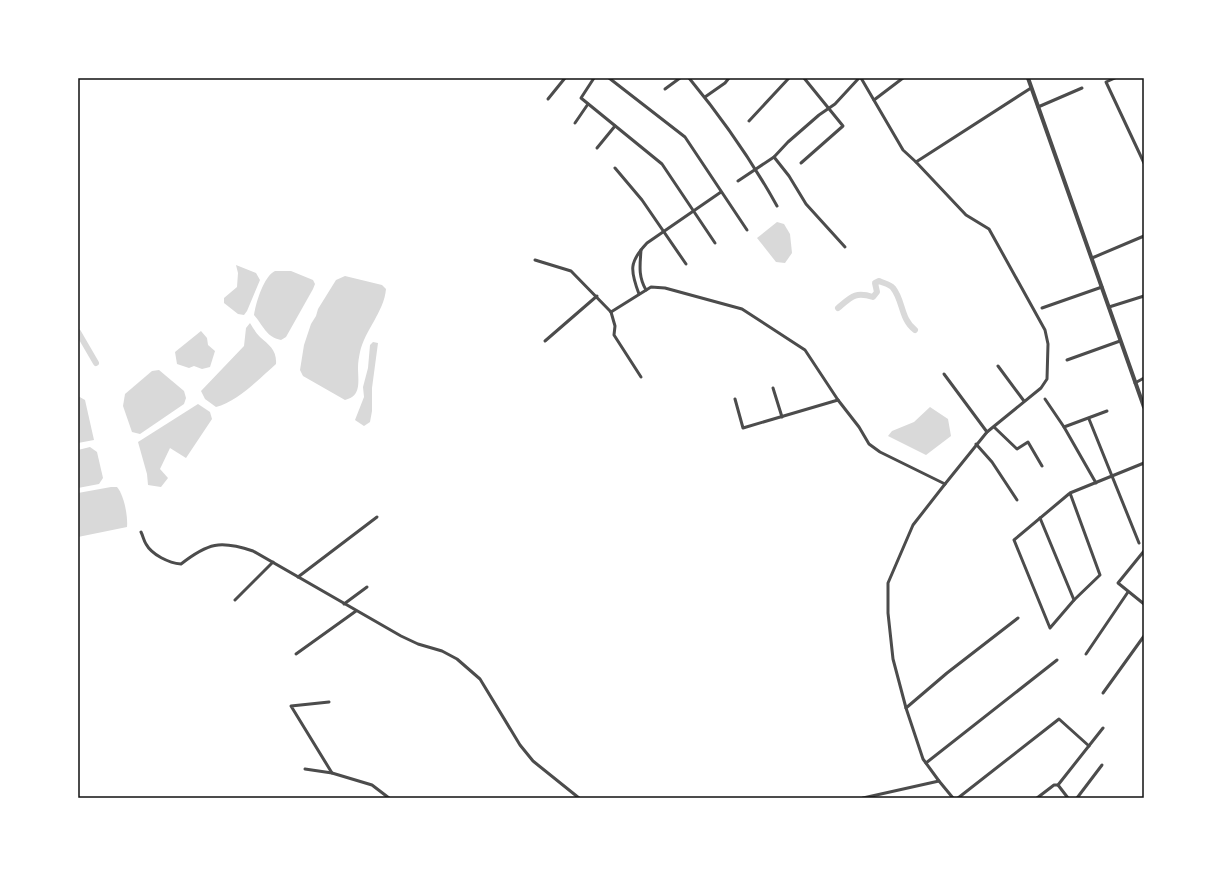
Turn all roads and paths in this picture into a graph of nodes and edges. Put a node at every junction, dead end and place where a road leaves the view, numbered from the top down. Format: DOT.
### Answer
graph roads {
  1 [pos="565,78"];
  2 [pos="594,78"];
  3 [pos="609,78"];
  4 [pos="680,78"];
  5 [pos="689,78"];
  6 [pos="729,78"];
  7 [pos="789,78"];
  8 [pos="804,78"];
  9 [pos="860,78"];
  10 [pos="903,78"];
  11 [pos="1028,78"];
  12 [pos="1115,78"];
  13 [pos="1031,88"];
  14 [pos="1082,88"];
  15 [pos="665,90"];
  16 [pos="705,97"];
  17 [pos="548,99"];
  18 [pos="874,100"];
  19 [pos="588,104"];
  20 [pos="1038,107"];
  21 [pos="828,109"];
  22 [pos="749,121"];
  23 [pos="575,123"];
  24 [pos="615,126"];
  25 [pos="597,148"];
  26 [pos="774,157"];
  27 [pos="916,162"];
  28 [pos="1144,162"];
  29 [pos="801,164"];
  30 [pos="615,168"];
  31 [pos="756,169"];
  32 [pos="738,181"];
  33 [pos="721,192"];
  34 [pos="777,206"];
  35 [pos="694,211"];
  36 [pos="747,230"];
  37 [pos="664,232"];
  38 [pos="1144,236"];
  39 [pos="716,243"];
  40 [pos="846,247"];
  41 [pos="641,250"];
  42 [pos="1092,258"];
  43 [pos="535,260"];
  44 [pos="686,264"];
  45 [pos="1102,287"];
  46 [pos="646,290"];
  47 [pos="639,294"];
  48 [pos="597,296"];
  49 [pos="1144,296"];
  50 [pos="1109,307"];
  51 [pos="1042,308"];
  52 [pos="611,312"];
  53 [pos="545,341"];
  54 [pos="1120,341"];
  55 [pos="1067,360"];
  56 [pos="998,366"];
  57 [pos="944,374"];
  58 [pos="641,377"];
  59 [pos="1144,378"];
  60 [pos="1135,383"];
  61 [pos="773,388"];
  62 [pos="735,399"];
  63 [pos="1045,399"];
  64 [pos="838,400"];
  65 [pos="1024,401"];
  66 [pos="1144,407"];
  67 [pos="1107,411"];
  68 [pos="782,417"];
  69 [pos="1089,419"];
  70 [pos="994,427"];
  71 [pos="1064,427"];
  72 [pos="987,432"];
  73 [pos="976,444"];
  74 [pos="1144,462"];
  75 [pos="1042,466"];
  76 [pos="1112,476"];
  77 [pos="1096,483"];
  78 [pos="945,484"];
  79 [pos="1070,493"];
  80 [pos="1017,500"];
  81 [pos="377,517"];
  82 [pos="1040,518"];
  83 [pos="141,532"];
  84 [pos="1140,543"];
  85 [pos="1144,551"];
  86 [pos="273,562"];
  87 [pos="298,577"];
  88 [pos="367,587"];
  89 [pos="1128,592"];
  90 [pos="235,600"];
  91 [pos="1074,600"];
  92 [pos="344,604"];
  93 [pos="1144,604"];
  94 [pos="356,611"];
  95 [pos="1018,618"];
  96 [pos="1144,636"];
  97 [pos="296,654"];
  98 [pos="1086,654"];
  99 [pos="1057,660"];
  100 [pos="1103,693"];
  101 [pos="329,702"];
  102 [pos="906,708"];
  103 [pos="1103,728"];
  104 [pos="1089,746"];
  105 [pos="926,763"];
  106 [pos="1102,765"];
  107 [pos="305,769"];
  108 [pos="332,773"];
  109 [pos="939,781"];
  110 [pos="1058,785"];
  111 [pos="389,798"];
  112 [pos="579,798"];
  113 [pos="863,798"];
  114 [pos="953,798"];
  115 [pos="958,798"];
  116 [pos="1037,798"];
  117 [pos="1068,798"];
  118 [pos="1077,798"];
  1 -- 17 [label="street"];
  2 -- 19 [label="street"];
  3 -- 33 [label="street"];
  4 -- 15 [label="street"];
  5 -- 16 [label="street"];
  6 -- 16 [label="street"];
  7 -- 22 [label="street"];
  8 -- 21 [label="street"];
  9 -- 18 [label="street"];
  9 -- 21 [label="street"];
  10 -- 18 [label="street"];
  11 -- 13 [label="street"];
  12 -- 28 [label="street"];
  13 -- 20 [label="street"];
  13 -- 27 [label="street"];
  14 -- 20 [label="street"];
  16 -- 31 [label="street"];
  18 -- 27 [label="street"];
  19 -- 23 [label="street"];
  19 -- 24 [label="street"];
  20 -- 42 [label="street"];
  21 -- 26 [label="street"];
  21 -- 29 [label="street"];
  24 -- 25 [label="street"];
  24 -- 35 [label="street"];
  26 -- 31 [label="street"];
  26 -- 40 [label="street"];
  27 -- 65 [label="street"];
  30 -- 37 [label="street"];
  31 -- 32 [label="street"];
  31 -- 34 [label="street"];
  33 -- 35 [label="street"];
  33 -- 36 [label="street"];
  35 -- 37 [label="street"];
  35 -- 39 [label="street"];
  37 -- 41 [label="street"];
  37 -- 44 [label="street"];
  38 -- 42 [label="street"];
  41 -- 46 [label="street"];
  41 -- 47 [label="street"];
  42 -- 45 [label="street"];
  43 -- 48 [label="street"];
  45 -- 50 [label="street"];
  45 -- 51 [label="street"];
  46 -- 47 [label="street"];
  46 -- 64 [label="street"];
  47 -- 52 [label="street"];
  48 -- 52 [label="street"];
  48 -- 53 [label="street"];
  49 -- 50 [label="street"];
  50 -- 54 [label="street"];
  52 -- 58 [label="street"];
  54 -- 55 [label="street"];
  54 -- 60 [label="street"];
  56 -- 65 [label="street"];
  57 -- 72 [label="street"];
  59 -- 60 [label="street"];
  60 -- 66 [label="street"];
  61 -- 68 [label="street"];
  62 -- 68 [label="street"];
  63 -- 71 [label="street"];
  64 -- 68 [label="street"];
  64 -- 78 [label="street"];
  65 -- 70 [label="street"];
  67 -- 69 [label="street"];
  69 -- 71 [label="street"];
  69 -- 76 [label="street"];
  70 -- 72 [label="street"];
  70 -- 75 [label="street"];
  71 -- 77 [label="street"];
  72 -- 73 [label="street"];
  73 -- 78 [label="street"];
  73 -- 80 [label="street"];
  74 -- 76 [label="street"];
  76 -- 77 [label="street"];
  76 -- 84 [label="street"];
  77 -- 79 [label="street"];
  78 -- 102 [label="street"];
  79 -- 82 [label="street"];
  79 -- 91 [label="street"];
  81 -- 87 [label="street"];
  82 -- 91 [label="street"];
  82 -- 91 [label="street"];
  83 -- 86 [label="street"];
  85 -- 89 [label="street"];
  86 -- 87 [label="street"];
  86 -- 90 [label="street"];
  87 -- 92 [label="street"];
  88 -- 92 [label="street"];
  89 -- 93 [label="street"];
  89 -- 98 [label="street"];
  92 -- 94 [label="street"];
  94 -- 97 [label="street"];
  94 -- 112 [label="street"];
  95 -- 102 [label="street"];
  96 -- 100 [label="street"];
  99 -- 105 [label="street"];
  101 -- 108 [label="street"];
  102 -- 105 [label="street"];
  103 -- 104 [label="street"];
  104 -- 110 [label="street"];
  104 -- 115 [label="street"];
  105 -- 109 [label="street"];
  106 -- 118 [label="street"];
  107 -- 108 [label="street"];
  108 -- 111 [label="street"];
  109 -- 113 [label="street"];
  109 -- 114 [label="street"];
  110 -- 116 [label="street"];
  110 -- 117 [label="street"];
}
